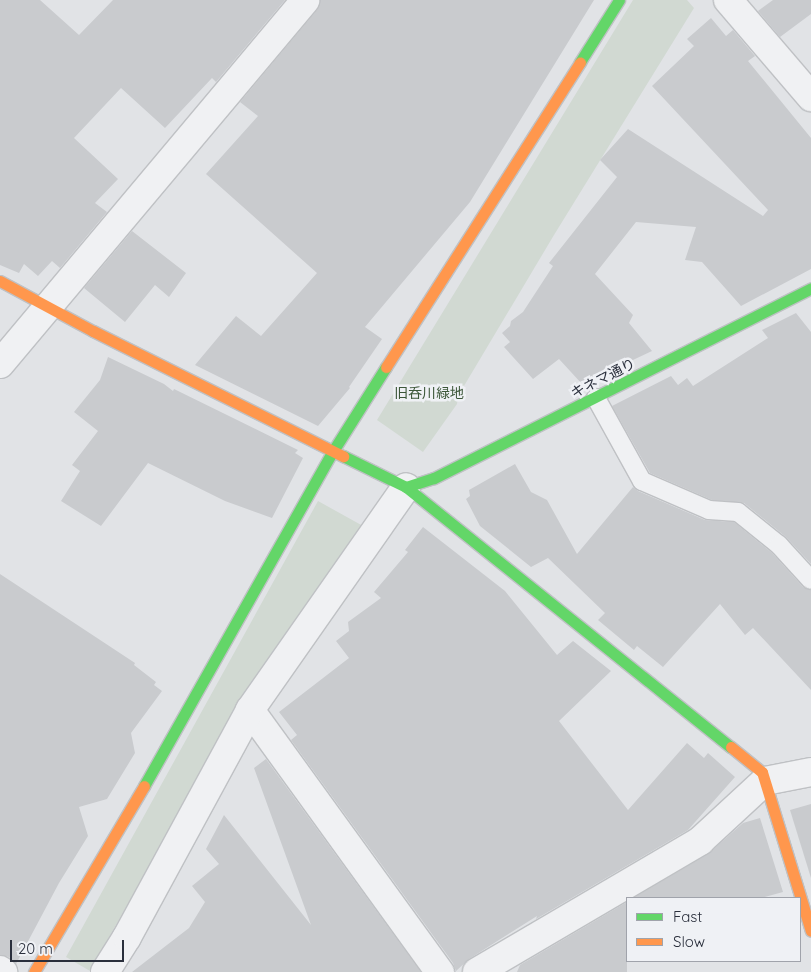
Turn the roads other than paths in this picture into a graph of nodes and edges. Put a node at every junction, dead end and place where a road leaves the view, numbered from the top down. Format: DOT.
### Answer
graph roads {
  1 [pos="305,0"];
  2 [pos="619,0"];
  3 [pos="728,0"];
  4 [pos="811,97"];
  5 [pos="0,281"];
  6 [pos="811,288"];
  7 [pos="49,307"];
  8 [pos="0,364"];
  9 [pos="596,398"];
  10 [pos="333,452"];
  11 [pos="406,488"];
  12 [pos="811,580"];
  13 [pos="250,710"];
  14 [pos="811,772"];
  15 [pos="765,781"];
  16 [pos="801,897"];
  17 [pos="801,898"];
  18 [pos="811,931"];
  19 [pos="34,972"];
  20 [pos="105,972"];
  21 [pos="440,972"];
  22 [pos="477,972"];
  1 -- 7 [label="street"];
  2 -- 10 [label="street"];
  3 -- 4 [label="street"];
  5 -- 7 [label="street"];
  6 -- 9 [label="street, キネマ通り"];
  7 -- 8 [label="street"];
  7 -- 10 [label="street"];
  9 -- 11 [label="street, キネマ通り"];
  9 -- 12 [label="lane"];
  10 -- 11 [label="street"];
  10 -- 19 [label="street"];
  11 -- 13 [label="street"];
  11 -- 15 [label="street"];
  13 -- 20 [label="street"];
  13 -- 21 [label="street"];
  14 -- 15 [label="street"];
  15 -- 16 [label="street"];
  15 -- 22 [label="street"];
  17 -- 18 [label="street"];
}
